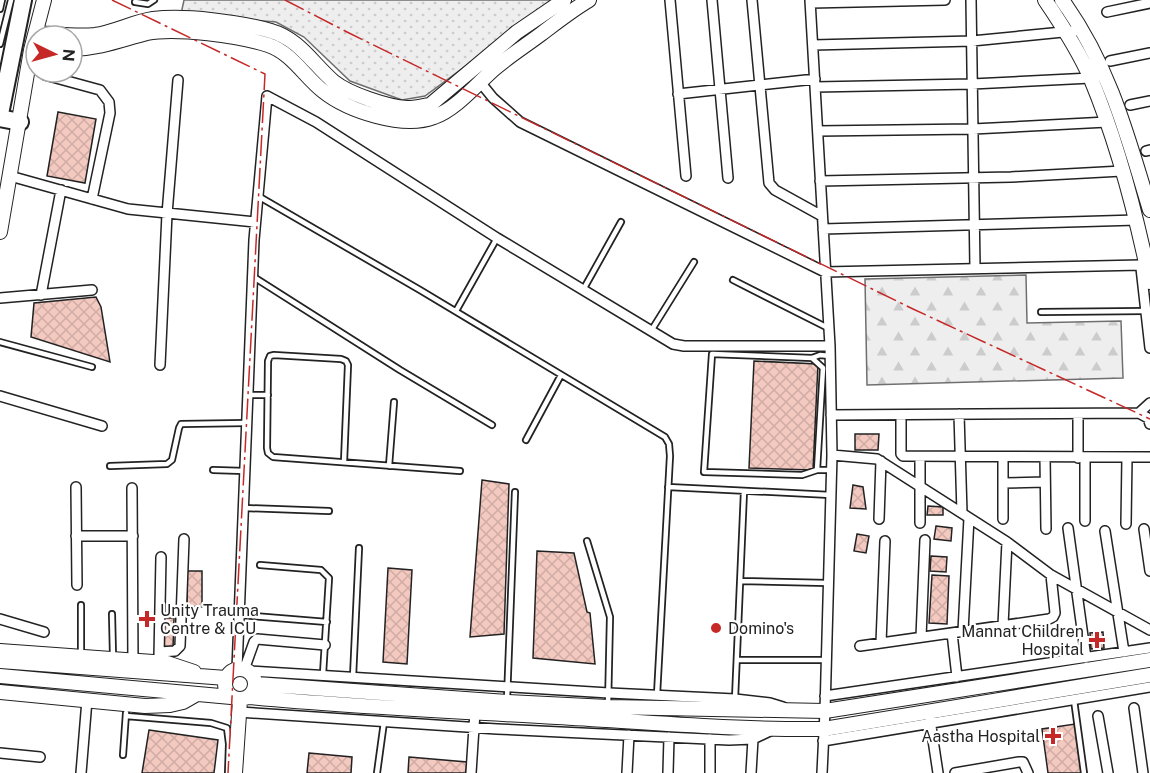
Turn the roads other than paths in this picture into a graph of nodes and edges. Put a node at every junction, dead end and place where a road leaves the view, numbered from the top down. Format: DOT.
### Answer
graph roads {
  1 [pos="2,0"];
  2 [pos="11,0"];
  3 [pos="23,0"];
  4 [pos="44,0"];
  5 [pos="154,0"];
  6 [pos="564,0"];
  7 [pos="589,0"];
  8 [pos="670,0"];
  9 [pos="712,0"];
  10 [pos="752,0"];
  11 [pos="945,0"];
  12 [pos="971,0"];
  13 [pos="1045,0"];
  14 [pos="1062,0"];
  15 [pos="135,2"];
  16 [pos="811,2"];
  17 [pos="1150,3"];
  18 [pos="0,9"];
  19 [pos="1107,12"];
  20 [pos="38,24"];
  21 [pos="1083,30"];
  22 [pos="1067,33"];
  23 [pos="84,36"];
  24 [pos="972,41"];
  25 [pos="813,45"];
  26 [pos="4,48"];
  27 [pos="84,48"];
  28 [pos="24,51"];
  29 [pos="1150,53"];
  30 [pos="1110,61"];
  31 [pos="1091,78"];
  32 [pos="178,80"];
  33 [pos="480,82"];
  34 [pos="815,83"];
  35 [pos="27,84"];
  36 [pos="78,84"];
  37 [pos="972,84"];
  38 [pos="760,85"];
  39 [pos="720,90"];
  40 [pos="678,94"];
  41 [pos="1150,101"];
  42 [pos="1130,105"];
  43 [pos="0,116"];
  44 [pos="20,122"];
  45 [pos="1107,122"];
  46 [pos="973,129"];
  47 [pos="818,131"];
  48 [pos="1122,171"];
  49 [pos="10,176"];
  50 [pos="686,176"];
  51 [pos="728,178"];
  52 [pos="974,178"];
  53 [pos="820,181"];
  54 [pos="61,190"];
  55 [pos="256,195"];
  56 [pos="92,199"];
  57 [pos="1150,210"];
  58 [pos="167,214"];
  59 [pos="822,216"];
  60 [pos="1137,220"];
  61 [pos="255,222"];
  62 [pos="621,222"];
  63 [pos="975,223"];
  64 [pos="823,229"];
  65 [pos="0,232"];
  66 [pos="497,238"];
  67 [pos="1147,248"];
  68 [pos="693,262"];
  69 [pos="1141,265"];
  70 [pos="975,268"];
  71 [pos="825,272"];
  72 [pos="252,276"];
  73 [pos="733,280"];
  74 [pos="1150,282"];
  75 [pos="92,290"];
  76 [pos="584,290"];
  77 [pos="41,295"];
  78 [pos="0,298"];
  79 [pos="1145,310"];
  80 [pos="456,311"];
  81 [pos="1041,312"];
  82 [pos="828,328"];
  83 [pos="651,331"];
  84 [pos="0,342"];
  85 [pos="1150,348"];
  86 [pos="830,351"];
  87 [pos="812,358"];
  88 [pos="160,365"];
  89 [pos="93,367"];
  90 [pos="561,375"];
  91 [pos="248,395"];
  92 [pos="268,395"];
  93 [pos="0,396"];
  94 [pos="394,402"];
  95 [pos="1150,403"];
  96 [pos="959,414"];
  97 [pos="1078,414"];
  98 [pos="1139,414"];
  99 [pos="831,415"];
  100 [pos="901,415"];
  101 [pos="247,423"];
  102 [pos="1150,424"];
  103 [pos="102,426"];
  104 [pos="492,426"];
  105 [pos="526,440"];
  106 [pos="832,455"];
  107 [pos="920,457"];
  108 [pos="1045,457"];
  109 [pos="1127,457"];
  110 [pos="1150,457"];
  111 [pos="960,458"];
  112 [pos="1003,458"];
  113 [pos="1082,458"];
  114 [pos="881,461"];
  115 [pos="344,462"];
  116 [pos="110,466"];
  117 [pos="389,466"];
  118 [pos="213,470"];
  119 [pos="818,470"];
  120 [pos="832,470"];
  121 [pos="245,471"];
  122 [pos="460,471"];
  123 [pos="1045,482"];
  124 [pos="1003,483"];
  125 [pos="920,486"];
  126 [pos="76,487"];
  127 [pos="668,487"];
  128 [pos="132,488"];
  129 [pos="744,491"];
  130 [pos="515,492"];
  131 [pos="831,495"];
  132 [pos="244,508"];
  133 [pos="329,511"];
  134 [pos="965,515"];
  135 [pos="879,519"];
  136 [pos="1003,519"];
  137 [pos="1085,521"];
  138 [pos="920,523"];
  139 [pos="1126,524"];
  140 [pos="1068,528"];
  141 [pos="1046,529"];
  142 [pos="1144,530"];
  143 [pos="1106,531"];
  144 [pos="76,536"];
  145 [pos="133,536"];
  146 [pos="184,539"];
  147 [pos="925,540"];
  148 [pos="587,541"];
  149 [pos="885,541"];
  150 [pos="1007,542"];
  151 [pos="359,548"];
  152 [pos="161,557"];
  153 [pos="260,565"];
  154 [pos="1150,571"];
  155 [pos="1051,574"];
  156 [pos="740,581"];
  157 [pos="828,583"];
  158 [pos="77,585"];
  159 [pos="1077,591"];
  160 [pos="81,605"];
  161 [pos="1118,613"];
  162 [pos="112,614"];
  163 [pos="240,615"];
  164 [pos="0,619"];
  165 [pos="327,622"];
  166 [pos="1003,625"];
  167 [pos="1150,630"];
  168 [pos="963,631"];
  169 [pos="44,632"];
  170 [pos="952,633"];
  171 [pos="921,637"];
  172 [pos="881,643"];
  173 [pos="325,645"];
  174 [pos="860,646"];
  175 [pos="1150,648"];
  176 [pos="0,651"];
  177 [pos="1124,652"];
  178 [pos="81,658"];
  179 [pos="159,658"];
  180 [pos="1086,658"];
  181 [pos="113,660"];
  182 [pos="738,660"];
  183 [pos="826,660"];
  184 [pos="1150,660"];
  185 [pos="0,661"];
  186 [pos="133,662"];
  187 [pos="243,670"];
  188 [pos="323,674"];
  189 [pos="1150,675"];
  190 [pos="0,676"];
  191 [pos="353,677"];
  192 [pos="957,677"];
  193 [pos="209,678"];
  194 [pos="226,678"];
  195 [pos="256,684"];
  196 [pos="507,687"];
  197 [pos="1150,687"];
  198 [pos="0,692"];
  199 [pos="197,693"];
  200 [pos="657,695"];
  201 [pos="825,696"];
  202 [pos="735,699"];
  203 [pos="87,700"];
  204 [pos="608,700"];
  205 [pos="1074,700"];
  206 [pos="239,702"];
  207 [pos="507,702"];
  208 [pos="1134,708"];
  209 [pos="126,710"];
  210 [pos="825,711"];
  211 [pos="475,712"];
  212 [pos="793,712"];
  213 [pos="1098,716"];
  214 [pos="930,718"];
  215 [pos="384,722"];
  216 [pos="475,728"];
  217 [pos="777,728"];
  218 [pos="629,735"];
  219 [pos="824,735"];
  220 [pos="669,737"];
  221 [pos="710,739"];
  222 [pos="753,739"];
  223 [pos="0,753"];
  224 [pos="123,755"];
  225 [pos="40,757"];
  226 [pos="981,771"];
  227 [pos="81,773"];
  228 [pos="228,773"];
  229 [pos="235,773"];
  230 [pos="377,773"];
  231 [pos="471,773"];
  232 [pos="627,773"];
  233 [pos="668,773"];
  234 [pos="710,773"];
  235 [pos="752,773"];
  236 [pos="822,773"];
  237 [pos="938,773"];
  238 [pos="955,773"];
  239 [pos="1028,773"];
  240 [pos="1084,773"];
  241 [pos="1108,773"];
  242 [pos="1143,773"];
  1 -- 18 [label="lane"];
  2 -- 26 [label="lane"];
  3 -- 26 [label="highway"];
  4 -- 20 [label="street"];
  5 -- 15 [label="lane"];
  6 -- 23 [label="street"];
  7 -- 33 [label="street"];
  8 -- 40 [label="street"];
  9 -- 39 [label="street"];
  10 -- 38 [label="street"];
  11 -- 16 [label="street"];
  12 -- 24 [label="street"];
  13 -- 22 [label="street"];
  14 -- 21 [label="street"];
  16 -- 25 [label="street"];
  17 -- 19 [label="street"];
  21 -- 22 [label="street"];
  21 -- 57 [label="street"];
  22 -- 24 [label="street"];
  22 -- 31 [label="street"];
  24 -- 25 [label="street"];
  24 -- 37 [label="street"];
  25 -- 34 [label="street"];
  26 -- 28 [label="street"];
  26 -- 43 [label="highway"];
  27 -- 33 [label="street"];
  29 -- 30 [label="street"];
  31 -- 37 [label="street"];
  31 -- 45 [label="street"];
  32 -- 58 [label="street"];
  33 -- 71 [label="street"];
  34 -- 37 [label="street"];
  34 -- 38 [label="street"];
  34 -- 47 [label="street"];
  35 -- 44 [label="street"];
  36 -- 56 [label="street"];
  37 -- 46 [label="street"];
  38 -- 39 [label="street"];
  38 -- 59 [label="street"];
  39 -- 40 [label="street"];
  39 -- 51 [label="street"];
  40 -- 50 [label="street"];
  41 -- 42 [label="street"];
  43 -- 44 [label="highway"];
  44 -- 49 [label="street"];
  45 -- 46 [label="street"];
  45 -- 48 [label="street"];
  46 -- 47 [label="street"];
  46 -- 52 [label="street"];
  47 -- 53 [label="street"];
  48 -- 52 [label="street"];
  48 -- 60 [label="street"];
  49 -- 54 [label="street"];
  49 -- 65 [label="street"];
  52 -- 53 [label="street"];
  52 -- 63 [label="street"];
  53 -- 59 [label="street"];
  54 -- 56 [label="street"];
  54 -- 77 [label="street"];
  55 -- 61 [label="street"];
  55 -- 66 [label="street"];
  55 -- 80 [label="lane"];
  56 -- 58 [label="street"];
  58 -- 61 [label="street"];
  58 -- 88 [label="street"];
  59 -- 64 [label="street"];
  60 -- 63 [label="street"];
  60 -- 67 [label="street"];
  61 -- 72 [label="street"];
  62 -- 76 [label="lane"];
  63 -- 64 [label="street"];
  63 -- 70 [label="street"];
  64 -- 71 [label="street"];
  66 -- 76 [label="street"];
  66 -- 80 [label="lane"];
  67 -- 69 [label="street"];
  67 -- 74 [label="street"];
  68 -- 83 [label="lane"];
  69 -- 70 [label="street"];
  69 -- 79 [label="street"];
  70 -- 71 [label="street"];
  71 -- 82 [label="street"];
  72 -- 91 [label="street"];
  72 -- 104 [label="lane"];
  73 -- 82 [label="lane"];
  75 -- 77 [label="street"];
  76 -- 83 [label="street"];
  77 -- 78 [label="street"];
  79 -- 81 [label="lane"];
  79 -- 85 [label="street"];
  80 -- 90 [label="lane"];
  82 -- 86 [label="street"];
  83 -- 86 [label="street"];
  84 -- 89 [label="lane"];
  86 -- 87 [label="lane"];
  86 -- 99 [label="street"];
  87 -- 119 [label="lane"];
  87 -- 119 [label="lane"];
  90 -- 105 [label="lane"];
  90 -- 127 [label="lane"];
  91 -- 92 [label="lane"];
  91 -- 101 [label="street"];
  92 -- 115 [label="lane"];
  92 -- 115 [label="lane"];
  93 -- 103 [label="street"];
  94 -- 117 [label="lane"];
  95 -- 98 [label="street"];
  96 -- 97 [label="street"];
  96 -- 100 [label="street"];
  96 -- 111 [label="street"];
  97 -- 98 [label="street"];
  97 -- 113 [label="street"];
  98 -- 102 [label="street"];
  99 -- 100 [label="street"];
  99 -- 106 [label="street"];
  100 -- 107 [label="street"];
  101 -- 116 [label="lane"];
  101 -- 121 [label="street"];
  106 -- 114 [label="street"];
  106 -- 120 [label="street"];
  107 -- 111 [label="street"];
  107 -- 125 [label="street"];
  108 -- 112 [label="street"];
  108 -- 113 [label="street"];
  108 -- 123 [label="street"];
  109 -- 110 [label="street"];
  109 -- 113 [label="street"];
  109 -- 139 [label="street"];
  111 -- 112 [label="street"];
  111 -- 134 [label="street"];
  112 -- 124 [label="street"];
  113 -- 137 [label="street"];
  114 -- 125 [label="street"];
  114 -- 135 [label="street"];
  115 -- 117 [label="lane"];
  117 -- 122 [label="lane"];
  118 -- 121 [label="lane"];
  119 -- 120 [label="lane"];
  120 -- 131 [label="street"];
  121 -- 132 [label="street"];
  123 -- 124 [label="street"];
  123 -- 141 [label="street"];
  124 -- 136 [label="street"];
  125 -- 134 [label="street"];
  125 -- 138 [label="street"];
  126 -- 144 [label="street"];
  127 -- 129 [label="lane"];
  127 -- 200 [label="lane"];
  128 -- 145 [label="street"];
  129 -- 131 [label="lane"];
  129 -- 156 [label="lane"];
  130 -- 196 [label="lane"];
  131 -- 157 [label="street"];
  132 -- 133 [label="lane"];
  132 -- 163 [label="street"];
  134 -- 150 [label="street"];
  134 -- 168 [label="street"];
  140 -- 159 [label="street"];
  142 -- 154 [label="street"];
  143 -- 161 [label="street"];
  144 -- 145 [label="street"];
  144 -- 158 [label="street"];
  145 -- 186 [label="street"];
  146 -- 179 [label="street"];
  147 -- 171 [label="street"];
  148 -- 204 [label="lane"];
  149 -- 172 [label="street"];
  150 -- 155 [label="street"];
  150 -- 166 [label="street"];
  151 -- 191 [label="lane"];
  152 -- 179 [label="street"];
  153 -- 165 [label="lane"];
  155 -- 159 [label="street"];
  155 -- 166 [label="street"];
  156 -- 157 [label="lane"];
  156 -- 182 [label="lane"];
  157 -- 183 [label="street"];
  159 -- 161 [label="street"];
  159 -- 180 [label="street"];
  160 -- 178 [label="lane"];
  161 -- 167 [label="street"];
  161 -- 177 [label="street"];
  162 -- 181 [label="lane"];
  163 -- 165 [label="lane"];
  163 -- 187 [label="street"];
  164 -- 169 [label="street"];
  165 -- 173 [label="lane"];
  166 -- 168 [label="street"];
  168 -- 170 [label="street"];
  170 -- 171 [label="street"];
  170 -- 192 [label="street"];
  171 -- 172 [label="street"];
  172 -- 174 [label="street"];
  173 -- 187 [label="street"];
  173 -- 188 [label="lane"];
  175 -- 177 [label="street"];
  176 -- 178 [label="street"];
  177 -- 180 [label="street"];
  178 -- 181 [label="street"];
  179 -- 186 [label="street"];
  179 -- 193 [label="street"];
  180 -- 192 [label="street"];
  181 -- 186 [label="street"];
  182 -- 183 [label="lane"];
  182 -- 202 [label="lane"];
  183 -- 201 [label="street"];
  184 -- 210 [label="street"];
  185 -- 193 [label="street"];
  187 -- 188 [label="street"];
  187 -- 194 [label="street"];
  187 -- 195 [label="street"];
  188 -- 191 [label="street"];
  189 -- 214 [label="street"];
  190 -- 199 [label="street"];
  191 -- 196 [label="street"];
  192 -- 201 [label="street"];
  193 -- 194 [label="street"];
  194 -- 206 [label="street"];
  195 -- 206 [label="street"];
  195 -- 207 [label="street"];
  196 -- 204 [label="street"];
  196 -- 207 [label="lane"];
  197 -- 205 [label="street"];
  198 -- 203 [label="street"];
  199 -- 206 [label="street"];
  199 -- 209 [label="street"];
  200 -- 202 [label="street"];
  200 -- 204 [label="street"];
  201 -- 210 [label="street"];
  202 -- 212 [label="street"];
  203 -- 209 [label="street"];
  203 -- 227 [label="street"];
  204 -- 207 [label="street"];
  204 -- 212 [label="street"];
  205 -- 214 [label="street"];
  205 -- 240 [label="lane"];
  206 -- 211 [label="street"];
  206 -- 215 [label="street"];
  206 -- 229 [label="street"];
  208 -- 242 [label="street"];
  209 -- 224 [label="lane"];
  209 -- 228 [label="lane"];
  210 -- 212 [label="street"];
  210 -- 219 [label="street"];
  211 -- 216 [label="street"];
  211 -- 217 [label="street"];
  213 -- 241 [label="street"];
  214 -- 219 [label="street"];
  214 -- 237 [label="street"];
  215 -- 216 [label="street"];
  215 -- 230 [label="lane"];
  216 -- 218 [label="street"];
  216 -- 231 [label="street"];
  217 -- 219 [label="street"];
  217 -- 222 [label="street"];
  218 -- 220 [label="street"];
  218 -- 232 [label="street"];
  219 -- 236 [label="street"];
  220 -- 221 [label="street"];
  220 -- 233 [label="street"];
  221 -- 222 [label="street"];
  221 -- 234 [label="street"];
  222 -- 235 [label="street"];
  223 -- 225 [label="street"];
  226 -- 238 [label="street"];
  226 -- 239 [label="street"];
}
